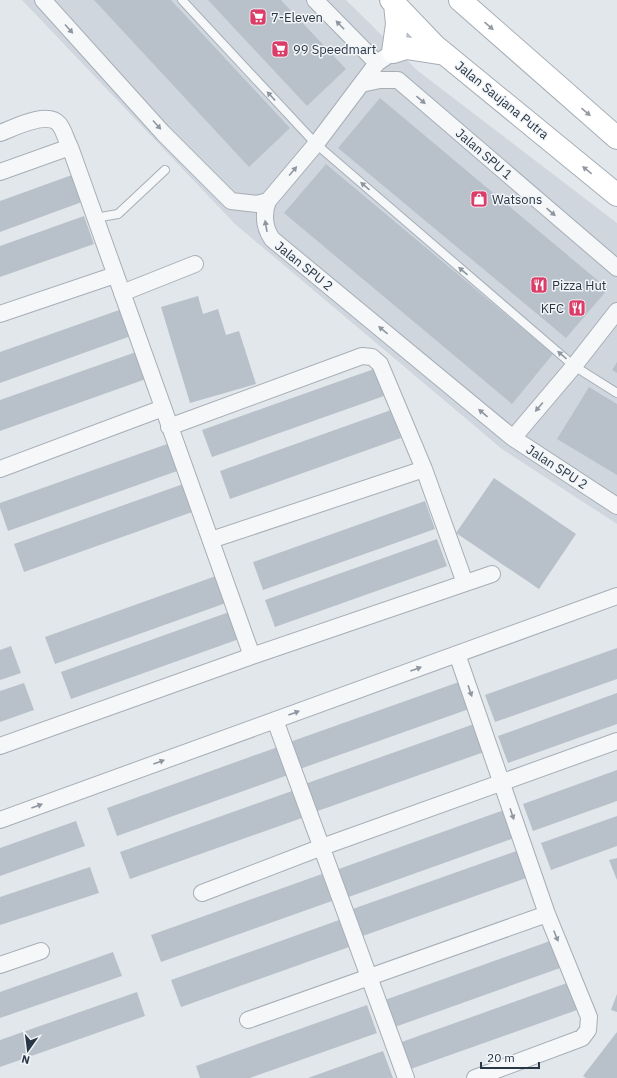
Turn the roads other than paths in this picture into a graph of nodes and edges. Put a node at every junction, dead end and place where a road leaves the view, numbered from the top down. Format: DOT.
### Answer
graph roads {
  1 [pos="43,0"];
  2 [pos="182,0"];
  3 [pos="315,0"];
  4 [pos="460,0"];
  5 [pos="393,2"];
  6 [pos="445,54"];
  7 [pos="386,56"];
  8 [pos="398,80"];
  9 [pos="361,84"];
  10 [pos="0,133"];
  11 [pos="617,138"];
  12 [pos="316,144"];
  13 [pos="70,147"];
  14 [pos="165,170"];
  15 [pos="0,172"];
  16 [pos="617,195"];
  17 [pos="268,201"];
  18 [pos="95,218"];
  19 [pos="195,264"];
  20 [pos="617,268"];
  21 [pos="115,275"];
  22 [pos="122,293"];
  23 [pos="617,311"];
  24 [pos="0,314"];
  25 [pos="574,366"];
  26 [pos="617,393"];
  27 [pos="163,408"];
  28 [pos="170,427"];
  29 [pos="513,438"];
  30 [pos="0,469"];
  31 [pos="424,469"];
  32 [pos="617,506"];
  33 [pos="211,540"];
  34 [pos="492,574"];
  35 [pos="465,583"];
  36 [pos="617,596"];
  37 [pos="457,654"];
  38 [pos="252,656"];
  39 [pos="275,720"];
  40 [pos="617,741"];
  41 [pos="0,746"];
  42 [pos="502,783"];
  43 [pos="0,820"];
  44 [pos="322,847"];
  45 [pos="202,893"];
  46 [pos="547,914"];
  47 [pos="41,951"];
  48 [pos="0,965"];
  49 [pos="369,976"];
  50 [pos="248,1020"];
  51 [pos="406,1078"];
  52 [pos="475,1078"];
  1 -- 17 [label="street, one-way"];
  12 -- 2 [label="lane, one-way"];
  7 -- 3 [label="street, one-way"];
  4 -- 11 [label="main road, one-way"];
  5 -- 6 [label="main road, Jalan Saujana Putra"];
  5 -- 7 [label="main road"];
  6 -- 7 [label="main road"];
  16 -- 6 [label="main road, Jalan Saujana Putra, one-way"];
  7 -- 8 [label="street"];
  7 -- 9 [label="street"];
  8 -- 9 [label="street"];
  8 -- 20 [label="street, Jalan SPU 1, one-way"];
  9 -- 12 [label="street"];
  10 -- 13 [label="street"];
  17 -- 12 [label="street, one-way"];
  25 -- 12 [label="lane, one-way"];
  13 -- 15 [label="street"];
  13 -- 18 [label="street"];
  14 -- 18 [label="lane"];
  29 -- 17 [label="street, Jalan SPU 2, one-way"];
  18 -- 21 [label="street"];
  19 -- 22 [label="street"];
  21 -- 22 [label="street"];
  21 -- 24 [label="street"];
  22 -- 27 [label="street"];
  23 -- 25 [label="street"];
  25 -- 26 [label="lane"];
  25 -- 29 [label="street, one-way"];
  27 -- 28 [label="street"];
  27 -- 30 [label="street"];
  28 -- 31 [label="street"];
  28 -- 33 [label="street"];
  29 -- 32 [label="street, Jalan SPU 2"];
  31 -- 33 [label="street"];
  31 -- 35 [label="street"];
  33 -- 38 [label="street"];
  34 -- 35 [label="street"];
  35 -- 38 [label="street"];
  36 -- 37 [label="street"];
  39 -- 37 [label="street, one-way"];
  37 -- 42 [label="street, one-way"];
  38 -- 41 [label="street"];
  43 -- 39 [label="street, one-way"];
  39 -- 44 [label="street"];
  40 -- 42 [label="street"];
  42 -- 44 [label="street"];
  42 -- 46 [label="street, one-way"];
  44 -- 45 [label="street"];
  44 -- 49 [label="street"];
  46 -- 49 [label="street"];
  46 -- 52 [label="street, one-way"];
  47 -- 48 [label="street"];
  49 -- 50 [label="street"];
  49 -- 51 [label="street"];
}
